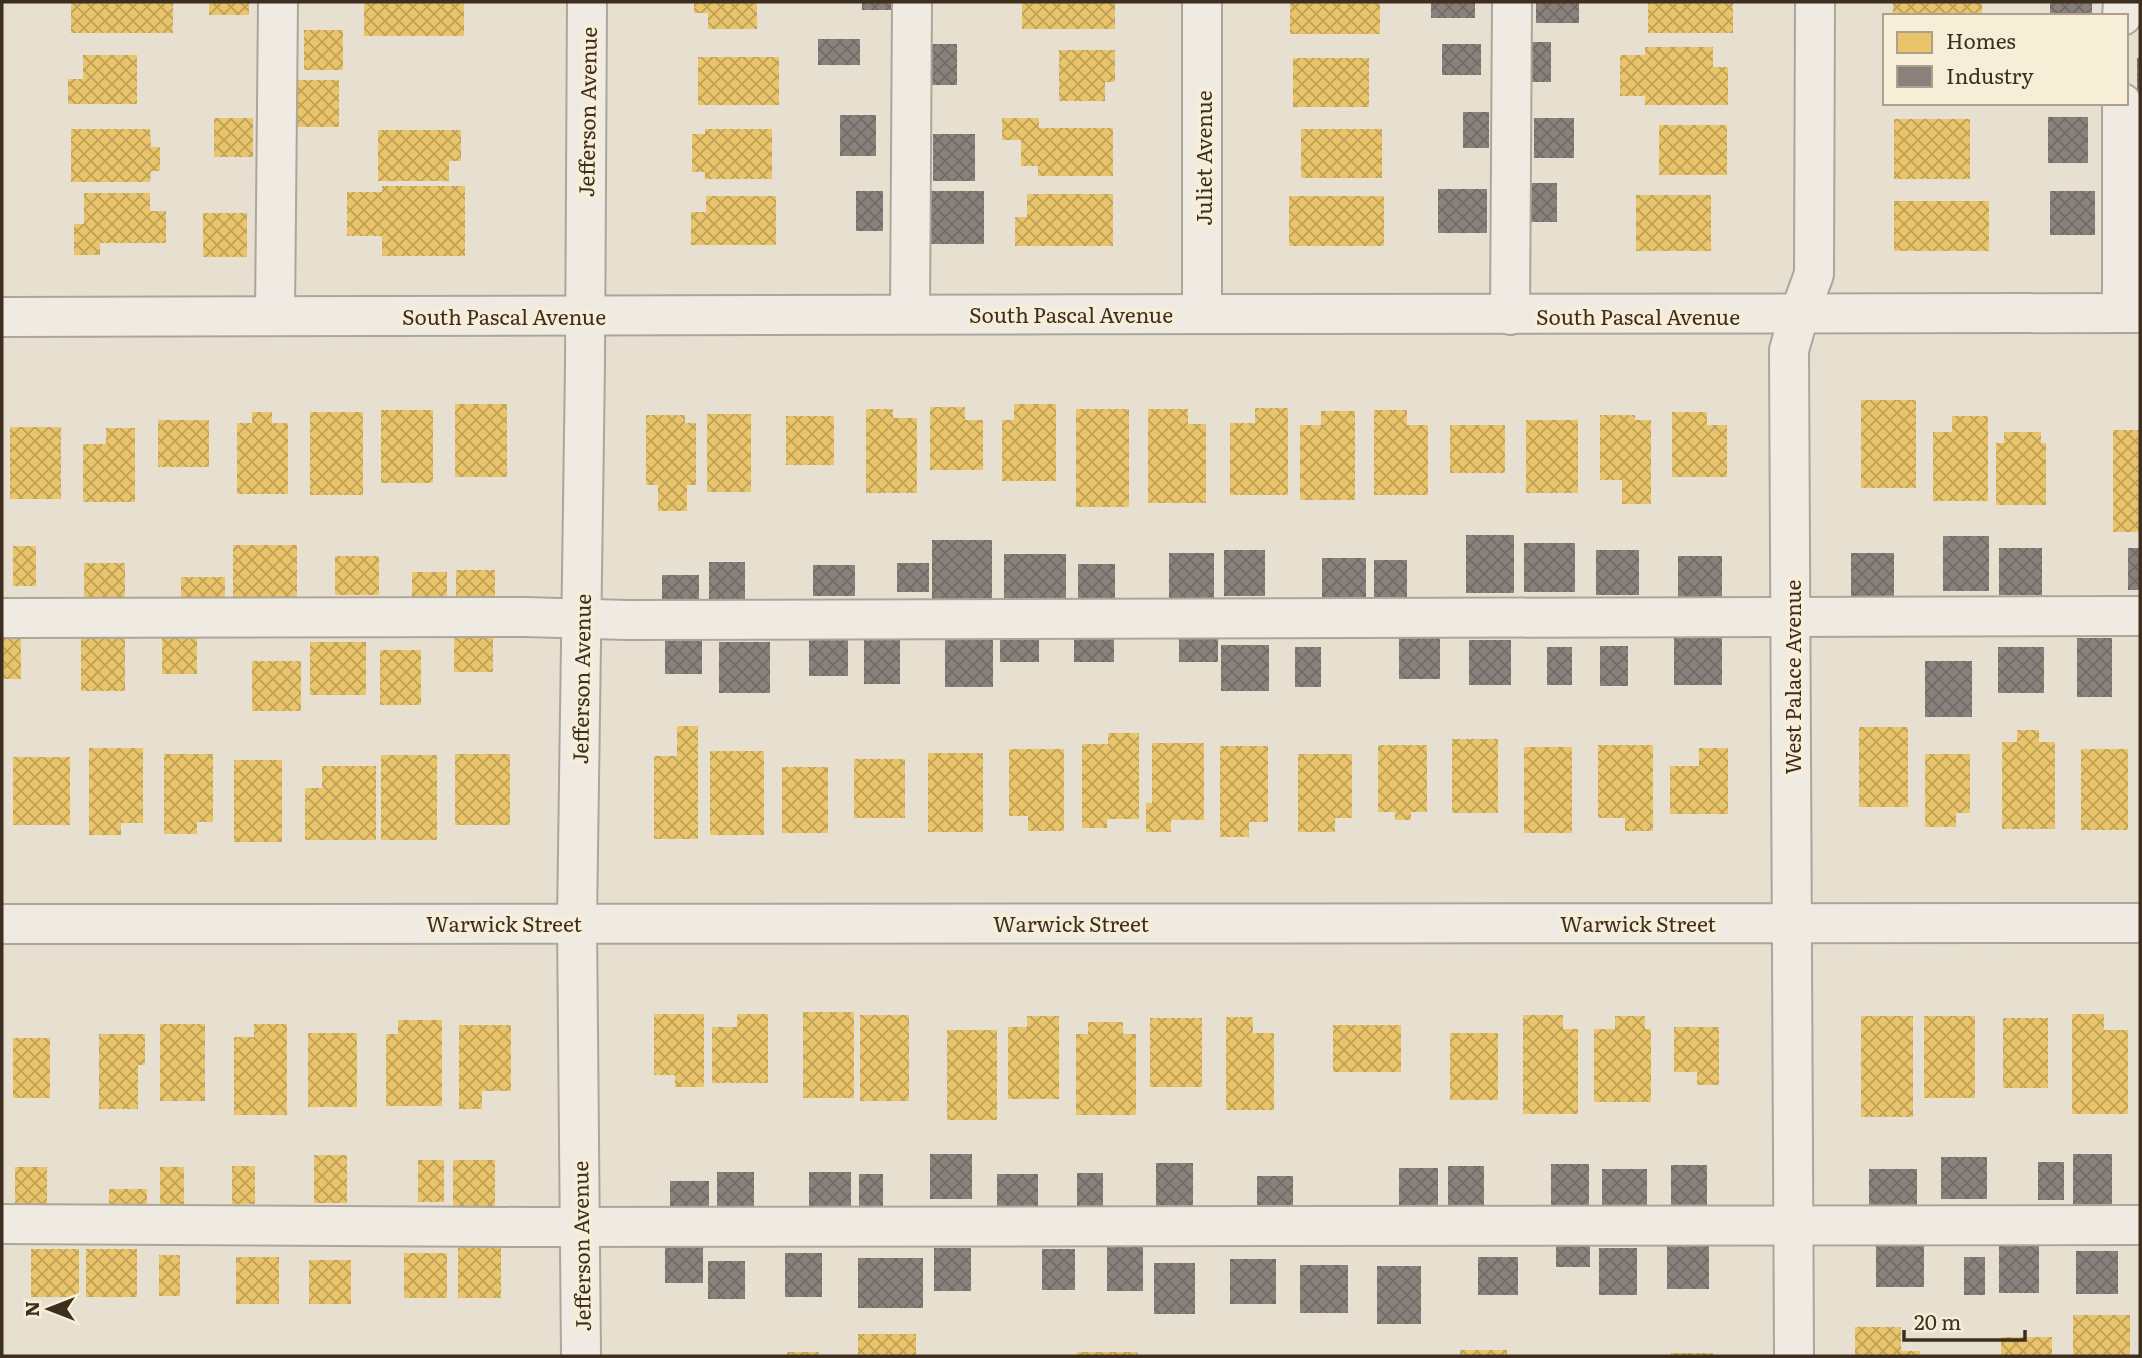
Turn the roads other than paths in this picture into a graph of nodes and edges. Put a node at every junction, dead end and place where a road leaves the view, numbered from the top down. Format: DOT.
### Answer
graph roads {
  1 [pos="278,2"];
  2 [pos="587,2"];
  3 [pos="912,2"];
  4 [pos="1202,2"];
  5 [pos="1512,2"];
  6 [pos="1815,2"];
  7 [pos="2122,105"];
  8 [pos="910,313"];
  9 [pos="1202,313"];
  10 [pos="2131,313"];
  11 [pos="275,314"];
  12 [pos="584,314"];
  13 [pos="1510,315"];
  14 [pos="1799,315"];
  15 [pos="2,317"];
  16 [pos="1791,616"];
  17 [pos="2140,616"];
  18 [pos="2,618"];
  19 [pos="581,620"];
  20 [pos="577,922"];
  21 [pos="1792,922"];
  22 [pos="2,923"];
  23 [pos="2140,923"];
  24 [pos="2,1224"];
  25 [pos="2140,1225"];
  26 [pos="1793,1226"];
  27 [pos="579,1227"];
  28 [pos="581,1356"];
  29 [pos="1794,1356"];
  1 -- 11 [label="street"];
  2 -- 12 [label="street, Jefferson Avenue"];
  3 -- 8 [label="street"];
  4 -- 9 [label="street, Juliet Avenue"];
  5 -- 13 [label="street"];
  6 -- 14 [label="street, West Palace Avenue"];
  7 -- 10 [label="street"];
  8 -- 9 [label="street, South Pascal Avenue"];
  8 -- 12 [label="street, South Pascal Avenue"];
  9 -- 13 [label="street, South Pascal Avenue"];
  10 -- 14 [label="street, South Pascal Avenue"];
  11 -- 12 [label="street, South Pascal Avenue"];
  11 -- 15 [label="street, South Pascal Avenue"];
  12 -- 19 [label="street, Jefferson Avenue"];
  13 -- 14 [label="street, South Pascal Avenue"];
  14 -- 16 [label="street, West Palace Avenue"];
  16 -- 17 [label="street"];
  16 -- 19 [label="street"];
  16 -- 21 [label="street, West Palace Avenue"];
  18 -- 19 [label="street"];
  19 -- 20 [label="street, Jefferson Avenue"];
  20 -- 21 [label="street, Warwick Street"];
  20 -- 22 [label="street, Warwick Street"];
  20 -- 27 [label="street, Jefferson Avenue"];
  21 -- 23 [label="street, Warwick Street"];
  21 -- 26 [label="street, West Palace Avenue"];
  24 -- 27 [label="street"];
  25 -- 26 [label="street"];
  26 -- 27 [label="street"];
  26 -- 29 [label="street, West Palace Avenue"];
  27 -- 28 [label="street, Jefferson Avenue"];
}
